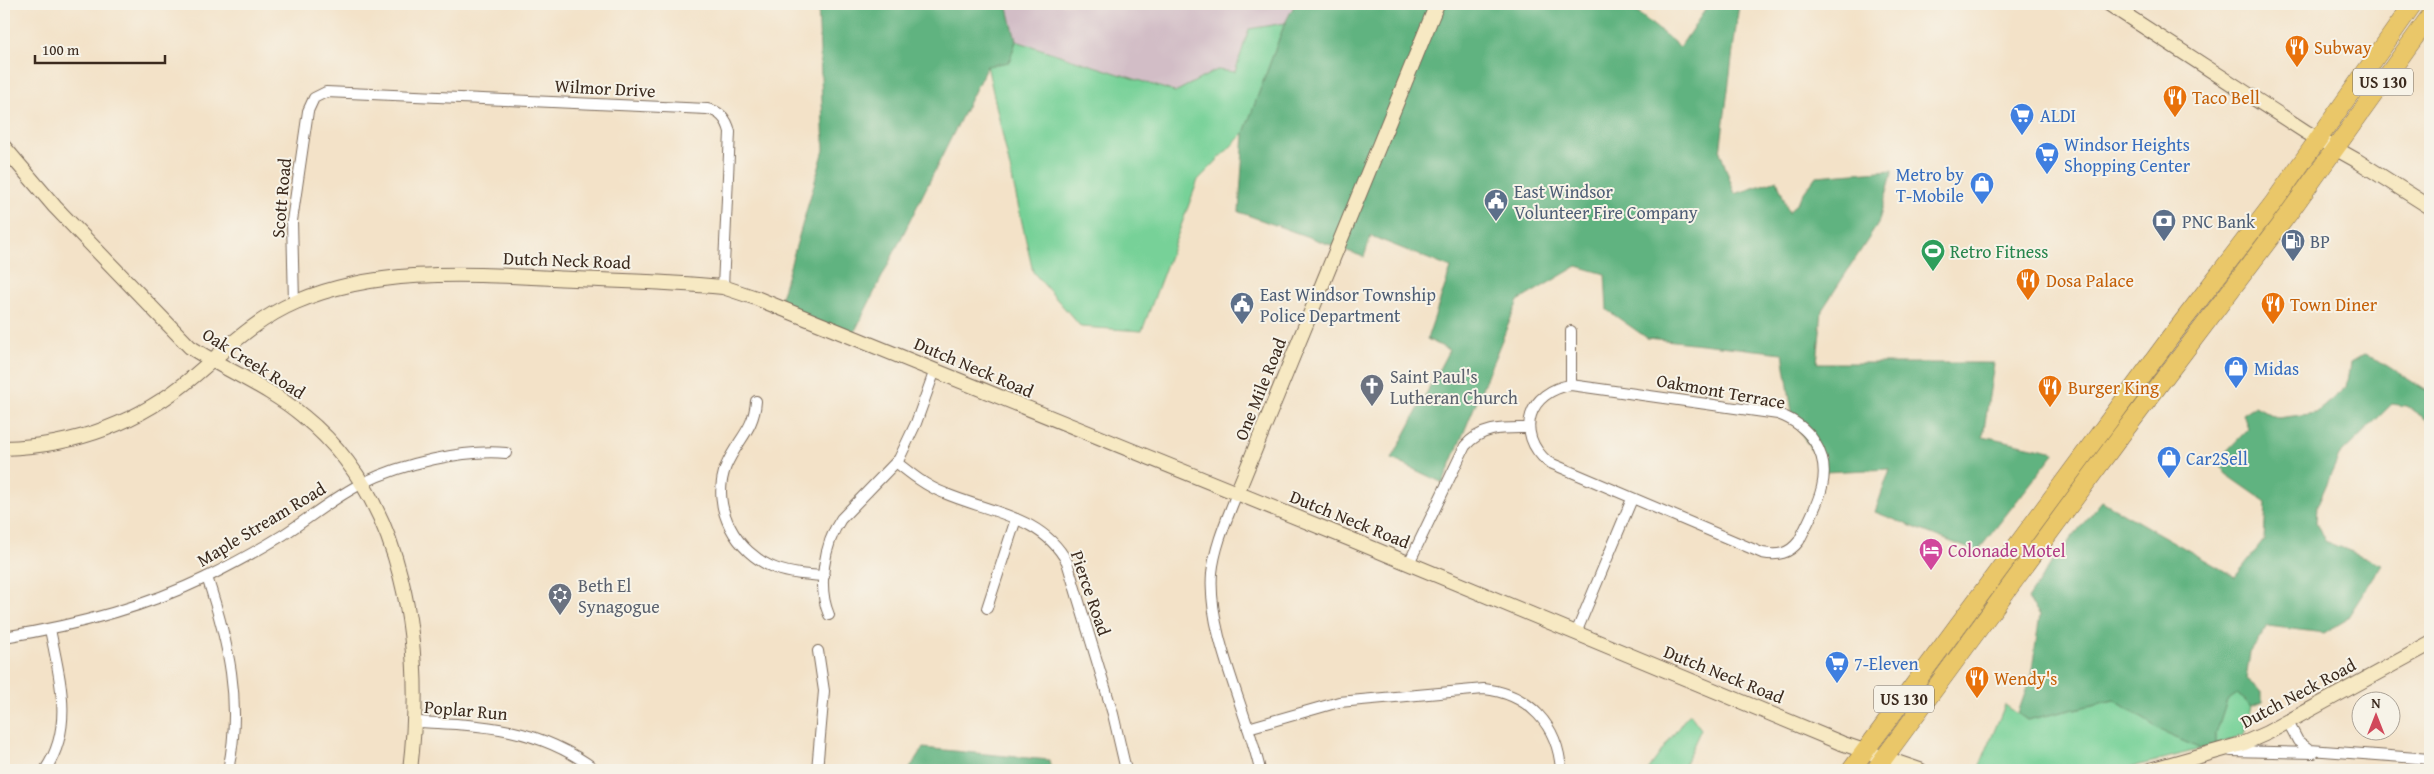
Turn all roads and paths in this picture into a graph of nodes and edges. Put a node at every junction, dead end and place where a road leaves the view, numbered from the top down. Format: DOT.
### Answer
graph roads {
  1 [pos="1437,4"];
  2 [pos="2109,4"];
  3 [pos="2413,4"];
  4 [pos="2430,16"];
  5 [pos="314,98"];
  6 [pos="2318,138"];
  7 [pos="4,147"];
  8 [pos="2335,148"];
  9 [pos="2430,207"];
  10 [pos="723,287"];
  11 [pos="294,302"];
  12 [pos="1571,331"];
  13 [pos="2170,338"];
  14 [pos="211,361"];
  15 [pos="2174,366"];
  16 [pos="935,370"];
  17 [pos="1571,384"];
  18 [pos="756,401"];
  19 [pos="2106,424"];
  20 [pos="1529,428"];
  21 [pos="4,448"];
  22 [pos="2110,450"];
  23 [pos="506,453"];
  24 [pos="896,462"];
  25 [pos="362,483"];
  26 [pos="1237,493"];
  27 [pos="1632,498"];
  28 [pos="1016,518"];
  29 [pos="1409,563"];
  30 [pos="824,576"];
  31 [pos="207,577"];
  32 [pos="987,608"];
  33 [pos="829,615"];
  34 [pos="50,629"];
  35 [pos="1576,633"];
  36 [pos="4,637"];
  37 [pos="2430,644"];
  38 [pos="818,651"];
  39 [pos="414,722"];
  40 [pos="2288,722"];
  41 [pos="1248,728"];
  42 [pos="1865,751"];
  43 [pos="2218,751"];
  44 [pos="2322,752"];
  45 [pos="2430,760"];
  46 [pos="1880,764"];
  47 [pos="44,770"];
  48 [pos="228,770"];
  49 [pos="410,770"];
  50 [pos="596,770"];
  51 [pos="817,770"];
  52 [pos="1126,770"];
  53 [pos="1260,770"];
  54 [pos="1561,770"];
  55 [pos="1851,770"];
  56 [pos="1920,770"];
  57 [pos="2150,770"];
  1 -- 26 [label="street, One Mile Road"];
  2 -- 6 [label="street"];
  3 -- 6 [label="highway, US 130"];
  4 -- 8 [label="highway, US 130"];
  5 -- 10 [label="street, Wilmor Drive"];
  5 -- 11 [label="street, Scott Road"];
  6 -- 8 [label="street"];
  6 -- 13 [label="highway, US 130"];
  7 -- 14 [label="street, Oak Creek Road"];
  8 -- 9 [label="street"];
  8 -- 15 [label="highway, US 130"];
  10 -- 11 [label="street, Dutch Neck Road"];
  10 -- 16 [label="street, Dutch Neck Road"];
  11 -- 14 [label="street, Dutch Neck Road"];
  12 -- 17 [label="street"];
  13 -- 15 [label="highway"];
  13 -- 19 [label="highway, US 130"];
  14 -- 21 [label="street, Dutch Neck Road"];
  14 -- 25 [label="street, Oak Creek Road"];
  15 -- 22 [label="highway, US 130"];
  16 -- 24 [label="street"];
  16 -- 26 [label="street, Dutch Neck Road"];
  17 -- 20 [label="street"];
  17 -- 27 [label="street, Oakmont Terrace"];
  18 -- 30 [label="street"];
  19 -- 22 [label="highway"];
  19 -- 42 [label="highway, US 130"];
  20 -- 27 [label="street, Oakmont Terrace"];
  20 -- 29 [label="street"];
  22 -- 46 [label="highway, US 130"];
  23 -- 25 [label="street, Maple Stream Road"];
  24 -- 28 [label="street, Pierce Road"];
  24 -- 30 [label="street"];
  25 -- 31 [label="street, Maple Stream Road"];
  25 -- 39 [label="street, Oak Creek Road"];
  26 -- 29 [label="street, Dutch Neck Road"];
  26 -- 41 [label="street, One Mile Road"];
  27 -- 35 [label="street"];
  28 -- 32 [label="street"];
  28 -- 52 [label="street, Pierce Road"];
  29 -- 35 [label="street, Dutch Neck Road"];
  30 -- 33 [label="street"];
  31 -- 34 [label="street, Maple Stream Road"];
  31 -- 48 [label="street"];
  34 -- 36 [label="street, Maple Stream Road"];
  34 -- 47 [label="street"];
  35 -- 42 [label="street, Dutch Neck Road"];
  37 -- 40 [label="street, Dutch Neck Road"];
  38 -- 51 [label="street"];
  39 -- 49 [label="street, Oak Creek Road"];
  39 -- 50 [label="street, Poplar Run"];
  40 -- 43 [label="street, Dutch Neck Road"];
  40 -- 44 [label="street"];
  41 -- 53 [label="street, One Mile Road"];
  41 -- 54 [label="street"];
  42 -- 46 [label="street, Dutch Neck Road"];
  42 -- 55 [label="highway, US 130"];
  43 -- 44 [label="street"];
  43 -- 57 [label="street, Dutch Neck Road"];
  44 -- 45 [label="street"];
  46 -- 56 [label="street, Dutch Neck Road"];
}
